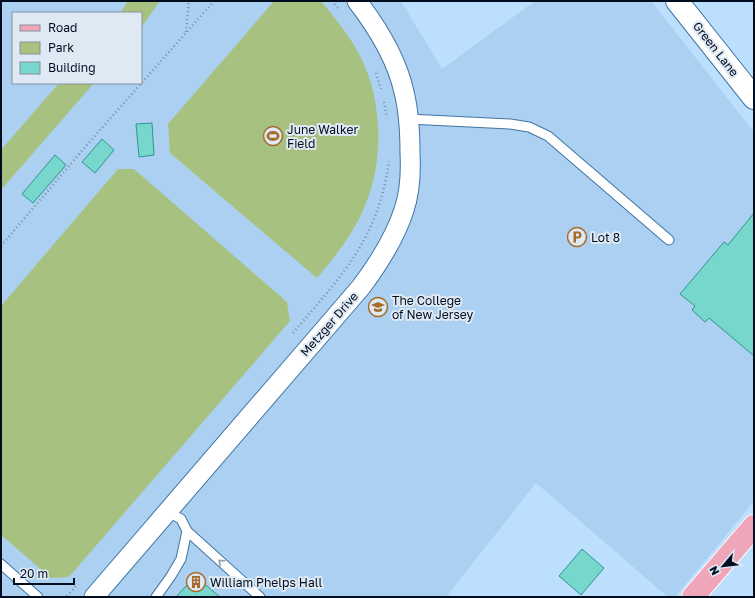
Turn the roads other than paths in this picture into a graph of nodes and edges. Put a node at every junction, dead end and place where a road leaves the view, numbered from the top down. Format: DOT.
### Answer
graph roads {
  1 [pos="357,1"];
  2 [pos="677,1"];
  3 [pos="754,98"];
  4 [pos="408,119"];
  5 [pos="669,240"];
  6 [pos="168,512"];
  7 [pos="754,526"];
  8 [pos="187,531"];
  9 [pos="1,564"];
  10 [pos="38,597"];
  11 [pos="94,597"];
  12 [pos="156,597"];
  13 [pos="260,597"];
  14 [pos="693,597"];
  1 -- 4 [label="street, Metzger Drive"];
  2 -- 3 [label="street, Green Lane"];
  4 -- 5 [label="lane"];
  4 -- 6 [label="street, Metzger Drive"];
  6 -- 8 [label="lane"];
  6 -- 11 [label="street, Metzger Drive"];
  7 -- 14 [label="main road"];
  8 -- 12 [label="lane"];
  13 -- 8 [label="lane, one-way"];
  9 -- 10 [label="lane"];
}
